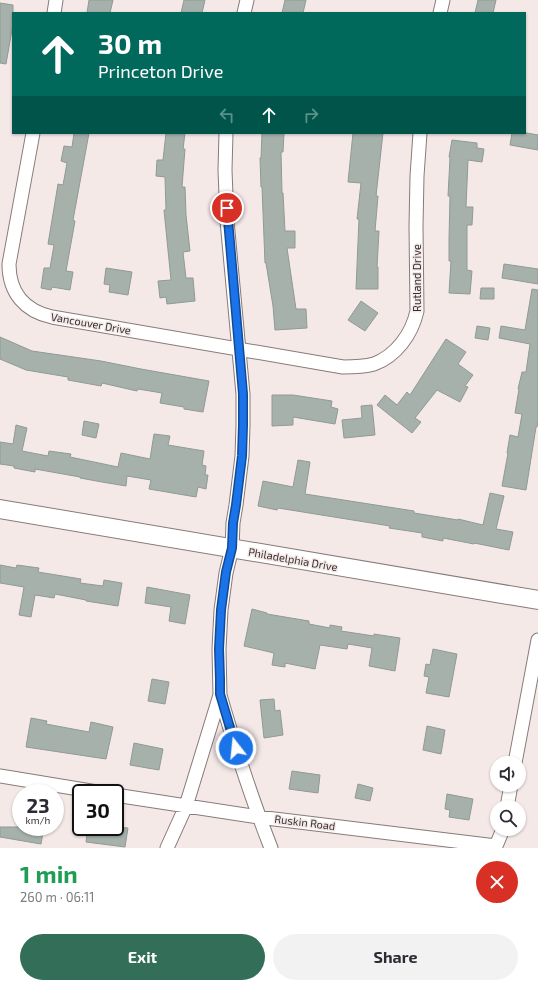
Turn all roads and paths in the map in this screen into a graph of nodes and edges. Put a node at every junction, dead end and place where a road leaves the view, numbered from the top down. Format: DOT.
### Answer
graph roads {
  1 [pos="56,0"];
  2 [pos="247,0"];
  3 [pos="443,0"];
  4 [pos="54,12"];
  5 [pos="244,12"];
  6 [pos="440,12"];
  7 [pos="32,134"];
  8 [pos="226,134"];
  9 [pos="420,134"];
  10 [pos="240,349"];
  11 [pos="0,509"];
  12 [pos="232,548"];
  13 [pos="538,600"];
  14 [pos="538,640"];
  15 [pos="220,694"];
  16 [pos="516,756"];
  17 [pos="0,776"];
  18 [pos="72,788"];
  19 [pos="124,796"];
  20 [pos="186,806"];
  21 [pos="258,817"];
  22 [pos="501,836"];
  23 [pos="497,847"];
  24 [pos="166,848"];
  25 [pos="271,848"];
  1 -- 4 [label="street"];
  2 -- 5 [label="street"];
  3 -- 6 [label="street"];
  7 -- 10 [label="street, Vancouver Drive"];
  8 -- 10 [label="street"];
  9 -- 10 [label="street, Rutland Drive"];
  10 -- 12 [label="street"];
  11 -- 12 [label="main road, Philadelphia Drive"];
  12 -- 13 [label="main road, Philadelphia Drive"];
  12 -- 15 [label="street"];
  14 -- 16 [label="street"];
  15 -- 20 [label="street"];
  15 -- 21 [label="street"];
  17 -- 18 [label="street"];
  19 -- 20 [label="street, Ruskin Road"];
  20 -- 21 [label="street, Ruskin Road"];
  20 -- 24 [label="street"];
  21 -- 23 [label="street, Ruskin Road"];
  21 -- 25 [label="street"];
  22 -- 23 [label="street"];
}
